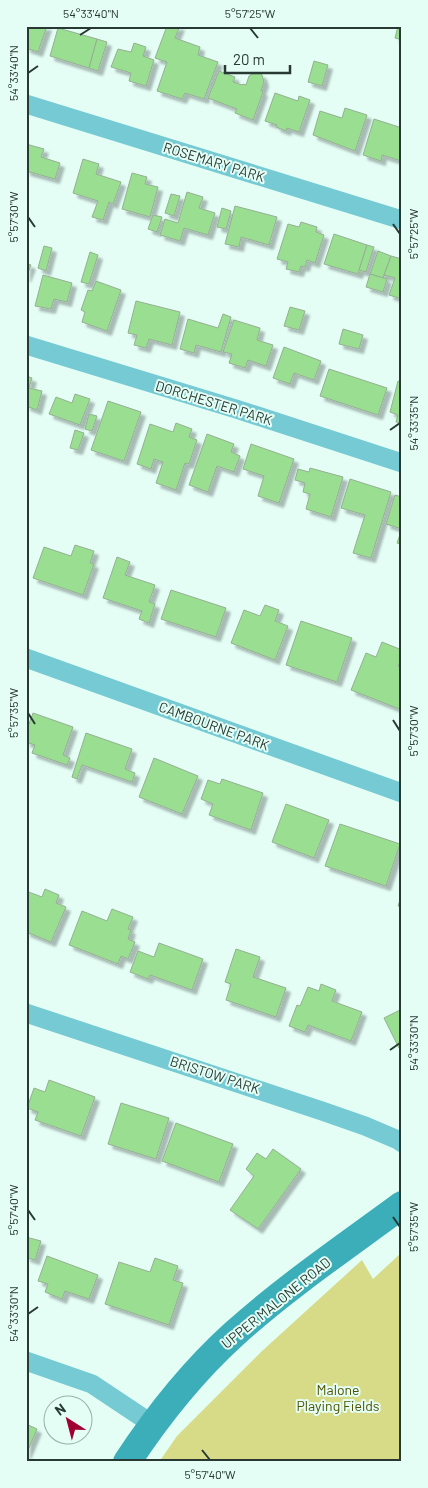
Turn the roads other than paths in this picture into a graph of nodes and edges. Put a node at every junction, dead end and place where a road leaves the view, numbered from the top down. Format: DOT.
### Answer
graph roads {
  1 [pos="26,104"];
  2 [pos="402,220"];
  3 [pos="26,346"];
  4 [pos="402,463"];
  5 [pos="26,658"];
  6 [pos="402,793"];
  7 [pos="26,1013"];
  8 [pos="402,1143"];
  9 [pos="402,1205"];
  10 [pos="26,1361"];
  11 [pos="152,1424"];
  12 [pos="127,1462"];
  1 -- 2 [label="street, ROSEMARY PARK"];
  3 -- 4 [label="street, DORCHESTER PARK"];
  5 -- 6 [label="street, CAMBOURNE PARK"];
  7 -- 8 [label="street, BRISTOW PARK"];
  9 -- 11 [label="main road, UPPER MALONE ROAD"];
  10 -- 11 [label="street"];
  11 -- 12 [label="main road, UPPER MALONE ROAD"];
}
